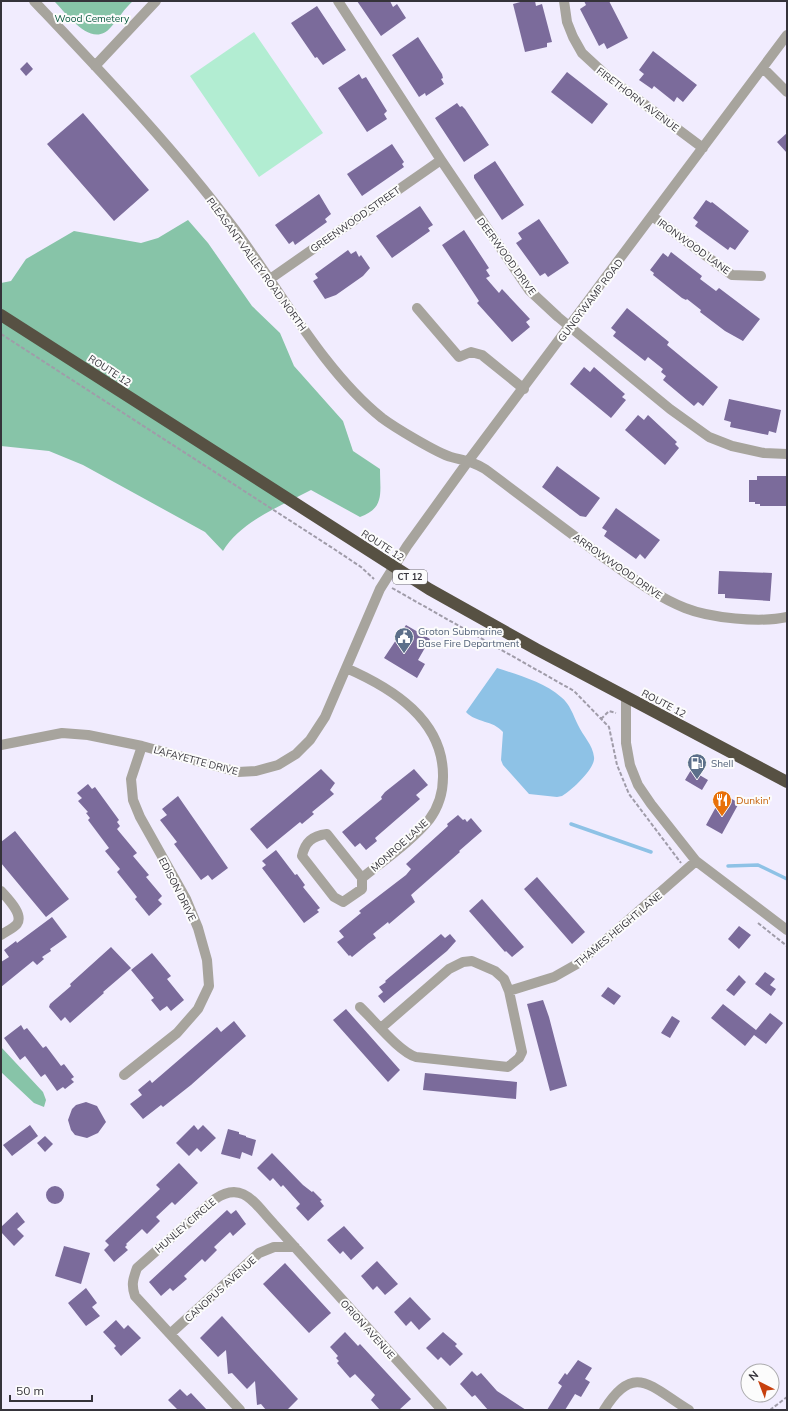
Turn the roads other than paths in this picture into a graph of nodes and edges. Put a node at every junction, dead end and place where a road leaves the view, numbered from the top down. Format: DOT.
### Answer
graph roads {
  1 [pos="34,1"];
  2 [pos="156,1"];
  3 [pos="338,1"];
  4 [pos="564,1"];
  5 [pos="787,35"];
  6 [pos="95,66"];
  7 [pos="763,68"];
  8 [pos="787,92"];
  9 [pos="703,148"];
  10 [pos="441,160"];
  11 [pos="652,216"];
  12 [pos="761,276"];
  13 [pos="270,278"];
  14 [pos="417,308"];
  15 [pos="1,315"];
  16 [pos="570,326"];
  17 [pos="524,389"];
  18 [pos="787,454"];
  19 [pos="469,460"];
  20 [pos="394,566"];
  21 [pos="787,617"];
  22 [pos="346,668"];
  23 [pos="626,697"];
  24 [pos="1,745"];
  25 [pos="142,746"];
  26 [pos="787,782"];
  27 [pos="696,861"];
  28 [pos="362,878"];
  29 [pos="1,891"];
  30 [pos="787,930"];
  31 [pos="1,935"];
  32 [pos="509,991"];
  33 [pos="360,1007"];
  34 [pos="381,1028"];
  35 [pos="124,1075"];
  36 [pos="295,1248"];
  37 [pos="170,1334"];
  38 [pos="240,1410"];
  39 [pos="442,1410"];
  40 [pos="604,1410"];
  41 [pos="688,1410"];
  1 -- 6 [label="street, PLEASANT VALLEY ROAD NORTH"];
  2 -- 6 [label="street"];
  3 -- 10 [label="street, DEERWOOD DRIVE"];
  4 -- 9 [label="street, FIRETHORN AVENUE"];
  5 -- 7 [label="street, GUNGYWAMP ROAD"];
  6 -- 13 [label="street, PLEASANT VALLEY ROAD NORTH"];
  7 -- 8 [label="street"];
  7 -- 9 [label="street, GUNGYWAMP ROAD"];
  9 -- 11 [label="street, GUNGYWAMP ROAD"];
  10 -- 13 [label="street, GREENWOOD STREET"];
  10 -- 16 [label="street, DEERWOOD DRIVE"];
  11 -- 12 [label="street, IRONWOOD LANE"];
  11 -- 16 [label="street, GUNGYWAMP ROAD"];
  13 -- 19 [label="street, PLEASANT VALLEY ROAD NORTH"];
  14 -- 17 [label="street"];
  15 -- 20 [label="highway, ROUTE 12 / CT 12"];
  16 -- 17 [label="street, GUNGYWAMP ROAD"];
  16 -- 18 [label="street, DEERWOOD DRIVE"];
  17 -- 19 [label="street, GUNGYWAMP ROAD"];
  19 -- 20 [label="street, GUNGYWAMP ROAD"];
  19 -- 21 [label="street, ARROWWOOD DRIVE"];
  20 -- 22 [label="street, LAFAYETTE DRIVE"];
  20 -- 23 [label="highway, ROUTE 12 / CT 12"];
  22 -- 25 [label="street, LAFAYETTE DRIVE"];
  22 -- 28 [label="street, MONROE LANE"];
  23 -- 26 [label="highway, ROUTE 12 / CT 12"];
  23 -- 27 [label="street"];
  24 -- 25 [label="street, LAFAYETTE DRIVE"];
  25 -- 35 [label="street, EDISON DRIVE"];
  27 -- 30 [label="street"];
  27 -- 32 [label="street, THAMES HEIGHT LANE"];
  28 -- 28 [label="street, MONROE LANE"];
  29 -- 31 [label="street"];
  32 -- 34 [label="street"];
  32 -- 34 [label="street"];
  33 -- 34 [label="street"];
  36 -- 37 [label="street, CANOPUS AVENUE"];
  36 -- 37 [label="street, HUNLEY CIRCLE"];
  36 -- 39 [label="street, ORION AVENUE"];
  37 -- 38 [label="street, HUNLEY CIRCLE"];
  40 -- 41 [label="street"];
}
